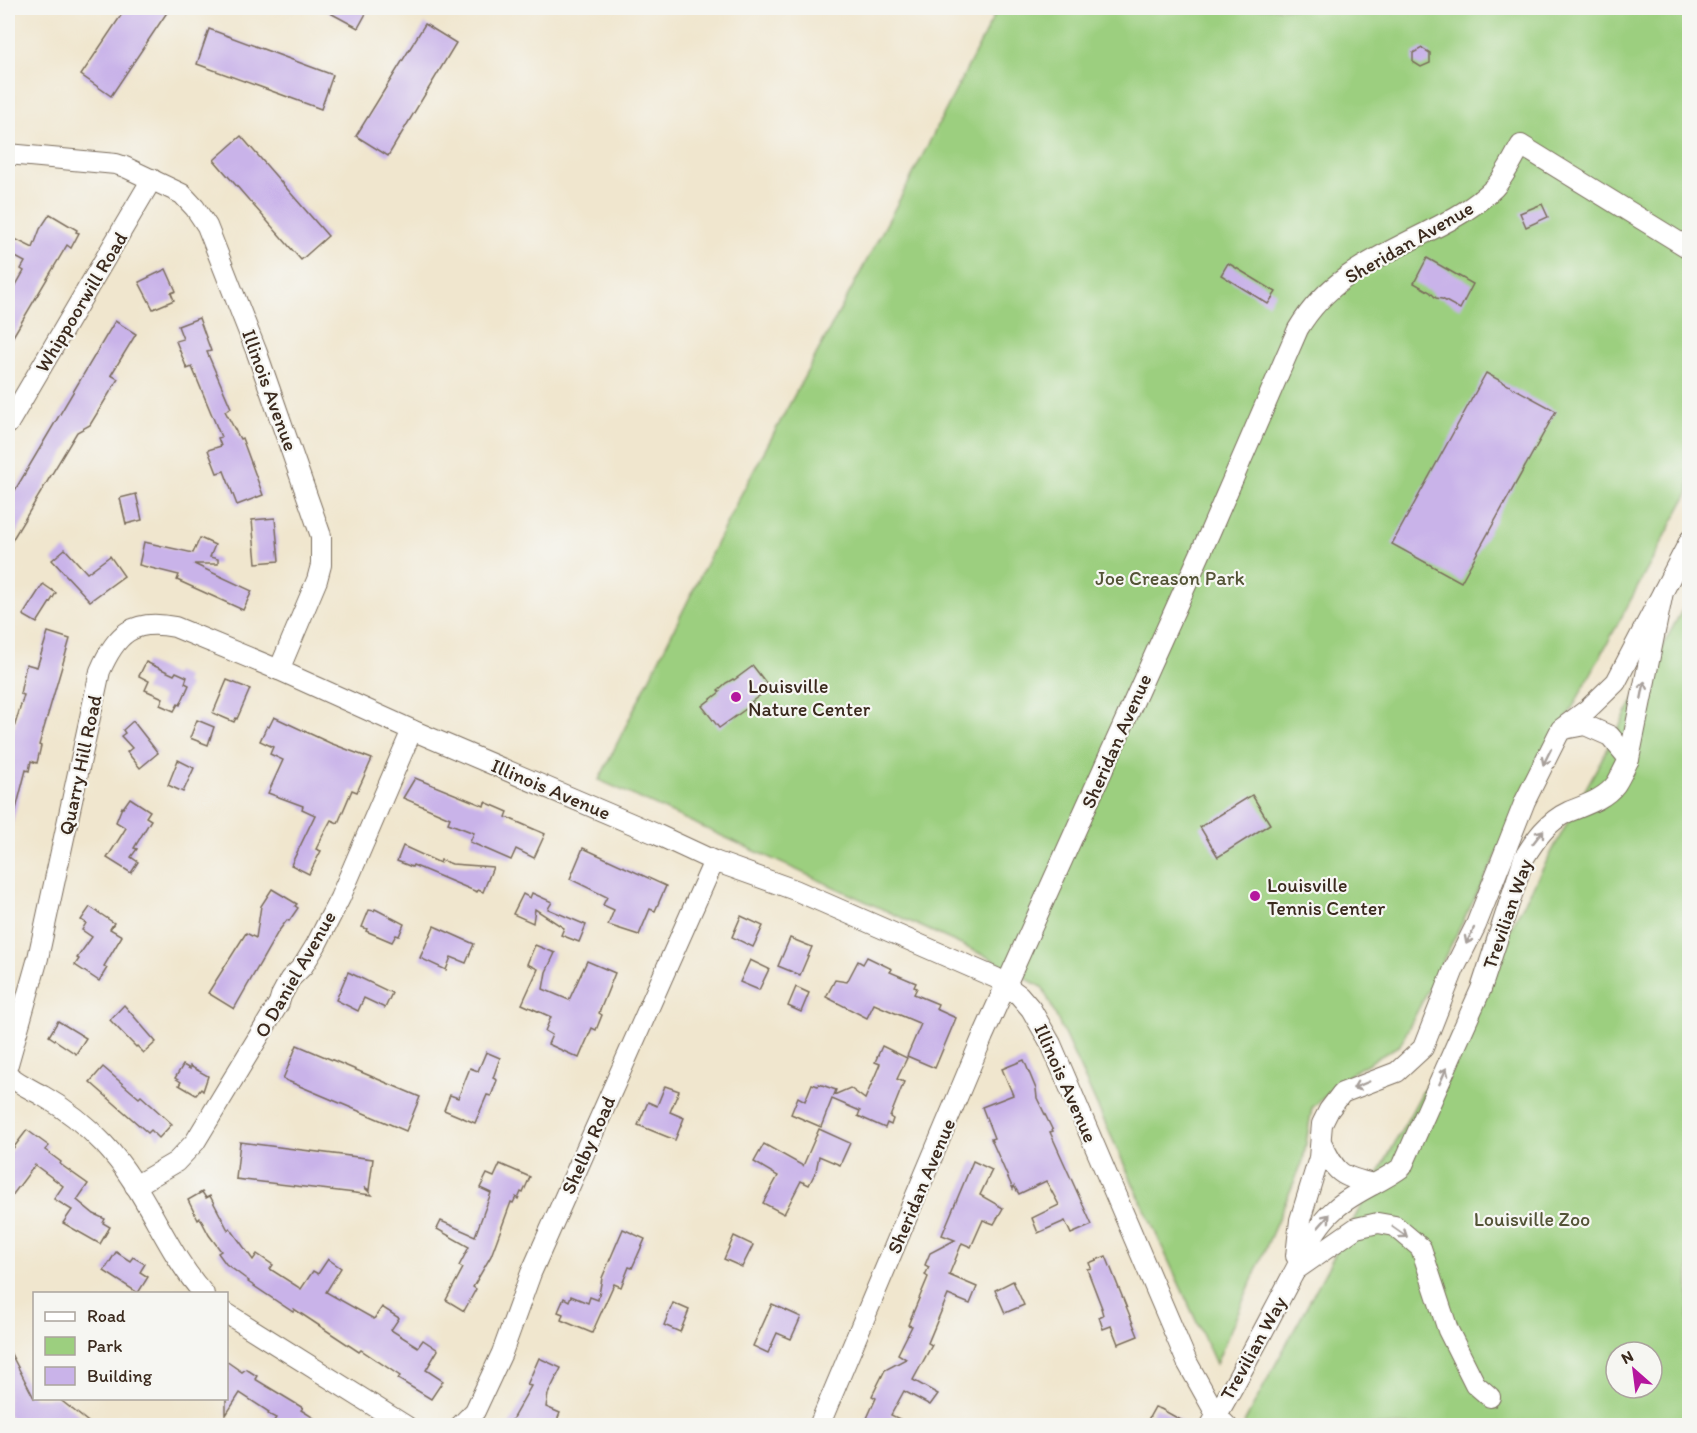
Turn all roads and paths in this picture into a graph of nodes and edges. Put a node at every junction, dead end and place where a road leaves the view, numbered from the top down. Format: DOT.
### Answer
graph roads {
  1 [pos="8,154"];
  2 [pos="152,179"];
  3 [pos="1689,249"];
  4 [pos="8,424"];
  5 [pos="1689,540"];
  6 [pos="1663,592"];
  7 [pos="279,670"];
  8 [pos="1561,729"];
  9 [pos="412,730"];
  10 [pos="1629,759"];
  11 [pos="714,861"];
  12 [pos="1006,986"];
  13 [pos="8,1064"];
  14 [pos="8,1075"];
  15 [pos="1321,1142"];
  16 [pos="1374,1184"];
  17 [pos="135,1186"];
  18 [pos="1295,1271"];
  19 [pos="203,1292"];
  20 [pos="228,1314"];
  21 [pos="1490,1397"];
  22 [pos="1218,1422"];
  23 [pos="406,1425"];
  24 [pos="460,1425"];
  25 [pos="819,1425"];
  1 -- 2 [label="street, Illinois Avenue"];
  2 -- 4 [label="street, Whippoorwill Road"];
  2 -- 7 [label="street, Illinois Avenue"];
  3 -- 12 [label="street, Sheridan Avenue"];
  5 -- 6 [label="street, Trevilian Way"];
  6 -- 8 [label="street, Trevilian Way"];
  10 -- 6 [label="street, Trevilian Way, one-way"];
  7 -- 9 [label="street, Illinois Avenue"];
  7 -- 13 [label="street, Quarry Hill Road"];
  8 -- 10 [label="street"];
  8 -- 15 [label="street, Trevilian Way, one-way"];
  9 -- 11 [label="street, Illinois Avenue"];
  9 -- 17 [label="street, O Daniel Avenue"];
  16 -- 10 [label="street, Trevilian Way, one-way"];
  11 -- 12 [label="street, Illinois Avenue"];
  11 -- 24 [label="street, Shelby Road"];
  12 -- 22 [label="street, Illinois Avenue"];
  12 -- 25 [label="street, Sheridan Avenue"];
  14 -- 17 [label="street"];
  15 -- 16 [label="street"];
  15 -- 18 [label="street, Trevilian Way"];
  18 -- 16 [label="street, Trevilian Way, one-way"];
  17 -- 19 [label="street"];
  18 -- 21 [label="street, one-way"];
  18 -- 22 [label="street, Trevilian Way"];
  20 -- 23 [label="street"];
}
